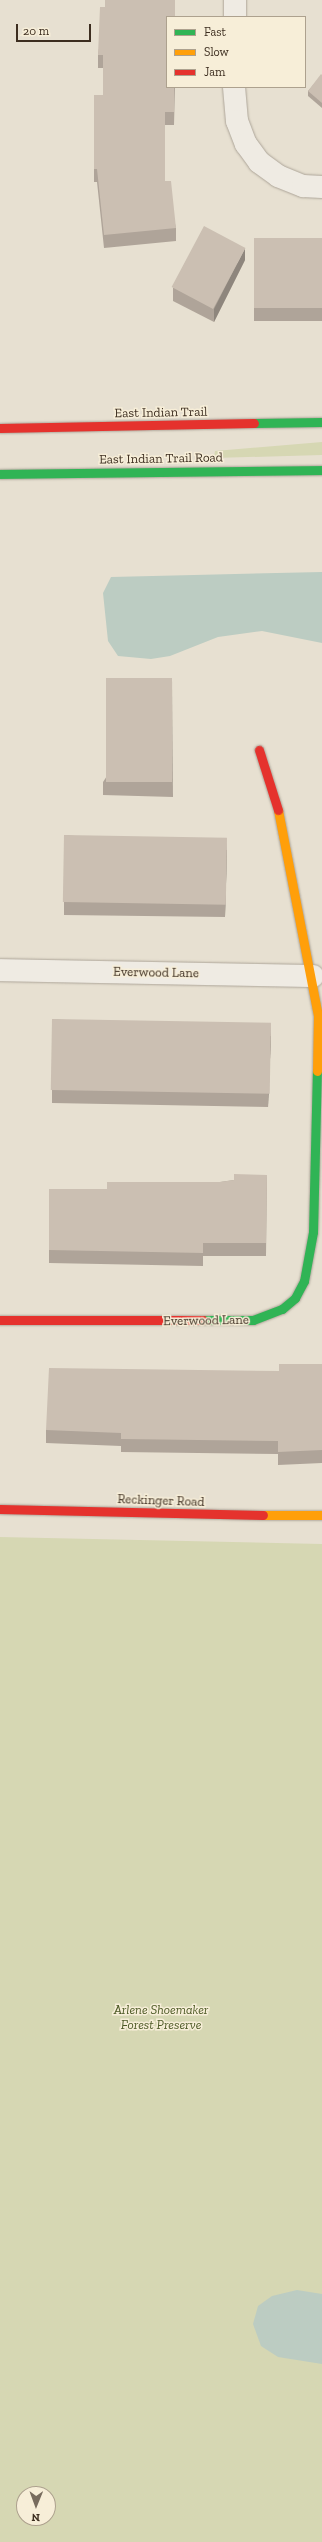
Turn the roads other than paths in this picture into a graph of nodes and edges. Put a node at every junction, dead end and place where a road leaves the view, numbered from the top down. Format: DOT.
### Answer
graph roads {
  1 [pos="235,0"];
  2 [pos="235,16"];
  3 [pos="234,88"];
  4 [pos="322,187"];
  5 [pos="322,422"];
  6 [pos="0,428"];
  7 [pos="322,470"];
  8 [pos="0,474"];
  9 [pos="259,750"];
  10 [pos="0,970"];
  11 [pos="313,976"];
  12 [pos="0,1320"];
  13 [pos="0,1509"];
  14 [pos="322,1515"];
  1 -- 2 [label="street"];
  3 -- 4 [label="street"];
  5 -- 6 [label="street, East Indian Trail"];
  7 -- 8 [label="street, East Indian Trail Road"];
  9 -- 11 [label="street, Everwood Lane"];
  10 -- 11 [label="street, Everwood Lane"];
  11 -- 12 [label="street, Everwood Lane"];
  13 -- 14 [label="street, Reckinger Road"];
}
